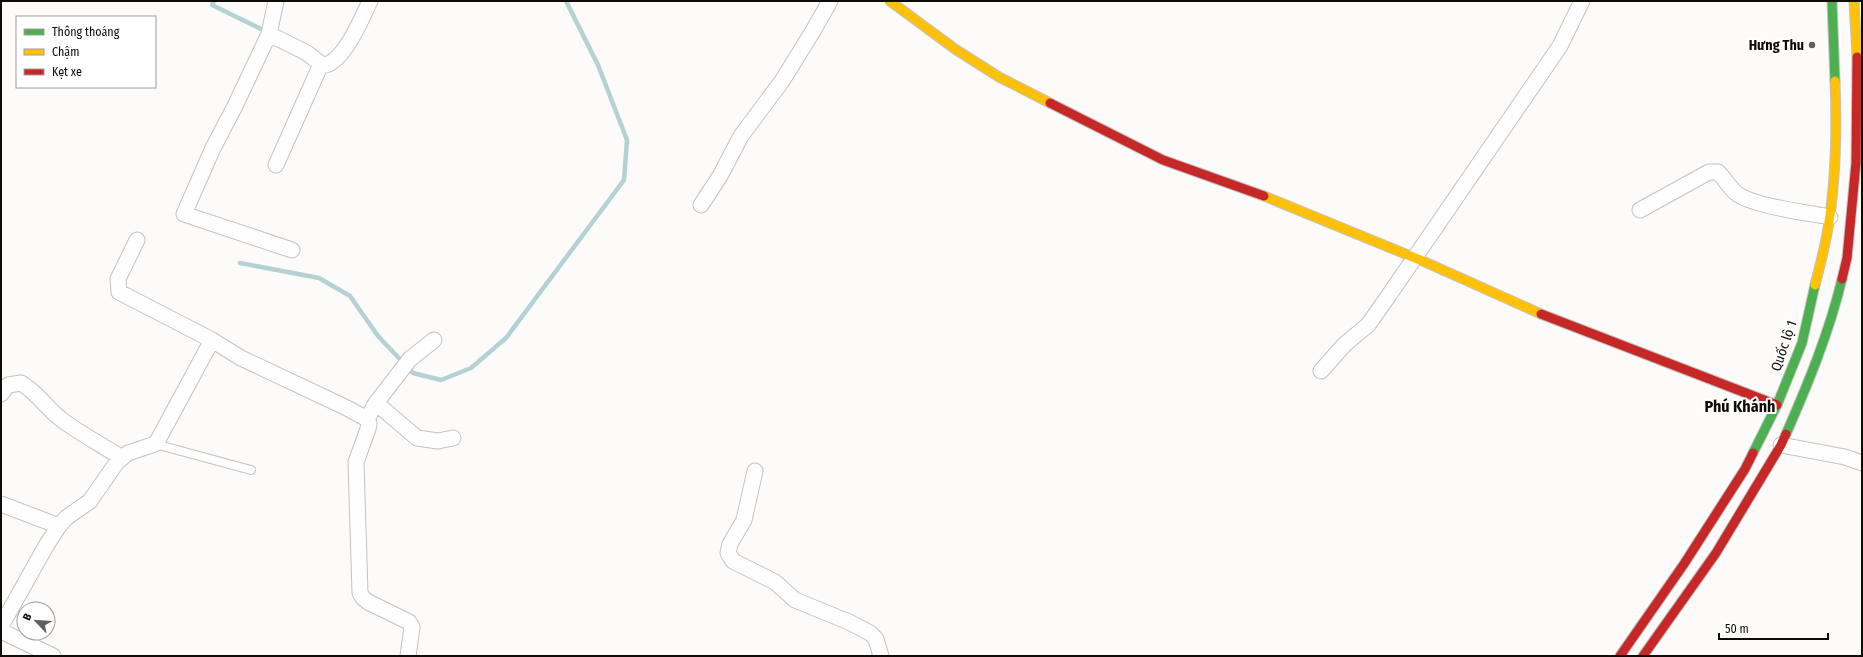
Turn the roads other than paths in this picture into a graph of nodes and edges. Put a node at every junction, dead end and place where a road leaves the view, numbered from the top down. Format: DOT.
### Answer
graph roads {
  1 [pos="276,1"];
  2 [pos="370,1"];
  3 [pos="830,1"];
  4 [pos="890,1"];
  5 [pos="1582,1"];
  6 [pos="1832,1"];
  7 [pos="1854,1"];
  8 [pos="1858,27"];
  9 [pos="269,34"];
  10 [pos="321,64"];
  11 [pos="1860,66"];
  12 [pos="276,166"];
  13 [pos="702,205"];
  14 [pos="1640,210"];
  15 [pos="1830,217"];
  16 [pos="136,240"];
  17 [pos="292,250"];
  18 [pos="1415,258"];
  19 [pos="212,340"];
  20 [pos="434,340"];
  21 [pos="1321,371"];
  22 [pos="1,394"];
  23 [pos="376,403"];
  24 [pos="1777,405"];
  25 [pos="367,419"];
  26 [pos="453,438"];
  27 [pos="155,444"];
  28 [pos="1781,445"];
  29 [pos="122,458"];
  30 [pos="1862,463"];
  31 [pos="251,470"];
  32 [pos="756,471"];
  33 [pos="1,504"];
  34 [pos="59,526"];
  35 [pos="1,626"];
  36 [pos="1,631"];
  37 [pos="1632,638"];
  38 [pos="1649,652"];
  39 [pos="53,656"];
  40 [pos="408,656"];
  41 [pos="881,656"];
  42 [pos="1620,656"];
  1 -- 9 [label="street"];
  2 -- 10 [label="street"];
  3 -- 13 [label="street"];
  4 -- 18 [label="main road"];
  5 -- 18 [label="street"];
  6 -- 15 [label="main road, Quốc lộ 1"];
  7 -- 8 [label="main road"];
  8 -- 11 [label="main road"];
  9 -- 10 [label="street"];
  9 -- 17 [label="street"];
  10 -- 12 [label="street"];
  11 -- 28 [label="main road"];
  14 -- 15 [label="street"];
  15 -- 24 [label="main road, Quốc lộ 1"];
  16 -- 19 [label="street"];
  18 -- 21 [label="street"];
  18 -- 24 [label="main road"];
  19 -- 25 [label="street"];
  19 -- 27 [label="street"];
  20 -- 23 [label="street"];
  22 -- 29 [label="street"];
  23 -- 25 [label="street"];
  23 -- 26 [label="street"];
  24 -- 37 [label="main road, Quốc lộ 1"];
  25 -- 40 [label="street"];
  27 -- 29 [label="street"];
  27 -- 31 [label="lane"];
  28 -- 30 [label="street"];
  28 -- 38 [label="main road"];
  29 -- 34 [label="street"];
  32 -- 41 [label="street"];
  33 -- 34 [label="street"];
  34 -- 35 [label="street"];
  36 -- 39 [label="street"];
  37 -- 38 [label="main road"];
  37 -- 42 [label="main road, Quốc lộ 1"];
}
